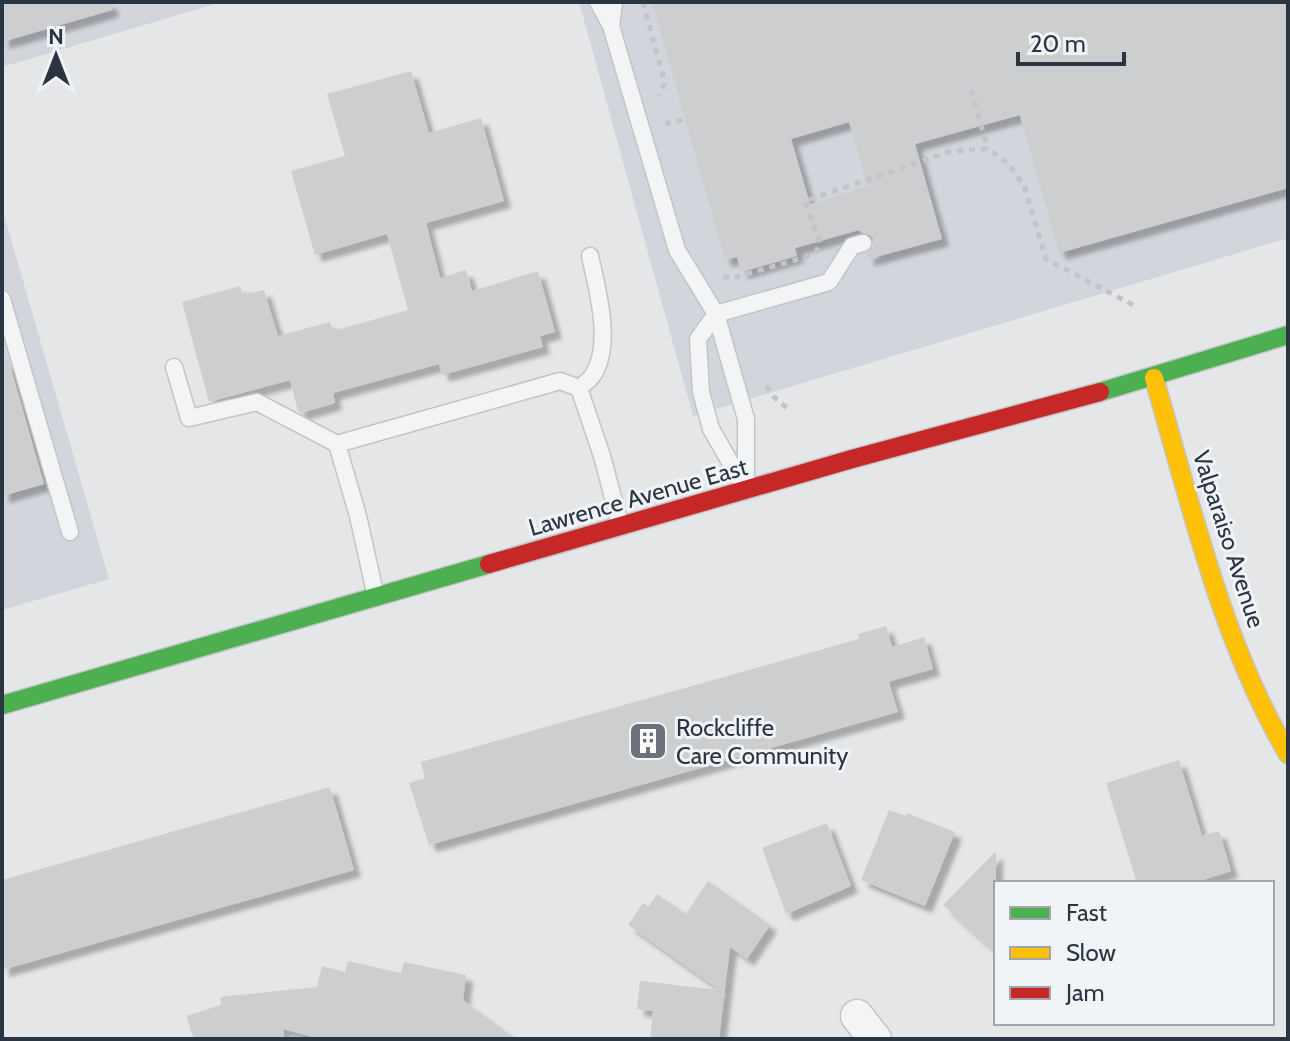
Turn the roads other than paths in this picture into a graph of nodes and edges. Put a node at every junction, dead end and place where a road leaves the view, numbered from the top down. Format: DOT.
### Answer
graph roads {
  1 [pos="598,2"];
  2 [pos="614,2"];
  3 [pos="611,26"];
  4 [pos="863,243"];
  5 [pos="590,256"];
  6 [pos="2,299"];
  7 [pos="716,314"];
  8 [pos="1288,335"];
  9 [pos="174,367"];
  10 [pos="1154,378"];
  11 [pos="579,388"];
  12 [pos="337,444"];
  13 [pos="746,491"];
  14 [pos="621,527"];
  15 [pos="70,532"];
  16 [pos="376,597"];
  17 [pos="2,705"];
  18 [pos="1288,754"];
  1 -- 3 [label="lane"];
  2 -- 3 [label="lane"];
  3 -- 7 [label="lane"];
  4 -- 7 [label="lane"];
  5 -- 11 [label="lane"];
  6 -- 15 [label="lane"];
  7 -- 13 [label="lane"];
  7 -- 13 [label="lane"];
  8 -- 10 [label="main road, Lawrence Avenue East"];
  9 -- 12 [label="lane"];
  10 -- 13 [label="main road, Lawrence Avenue East"];
  10 -- 18 [label="main road, Valparaiso Avenue"];
  11 -- 12 [label="lane"];
  11 -- 14 [label="lane"];
  12 -- 16 [label="lane"];
  13 -- 14 [label="main road, Lawrence Avenue East"];
  14 -- 16 [label="main road, Lawrence Avenue East"];
  16 -- 17 [label="main road, Lawrence Avenue East"];
}
